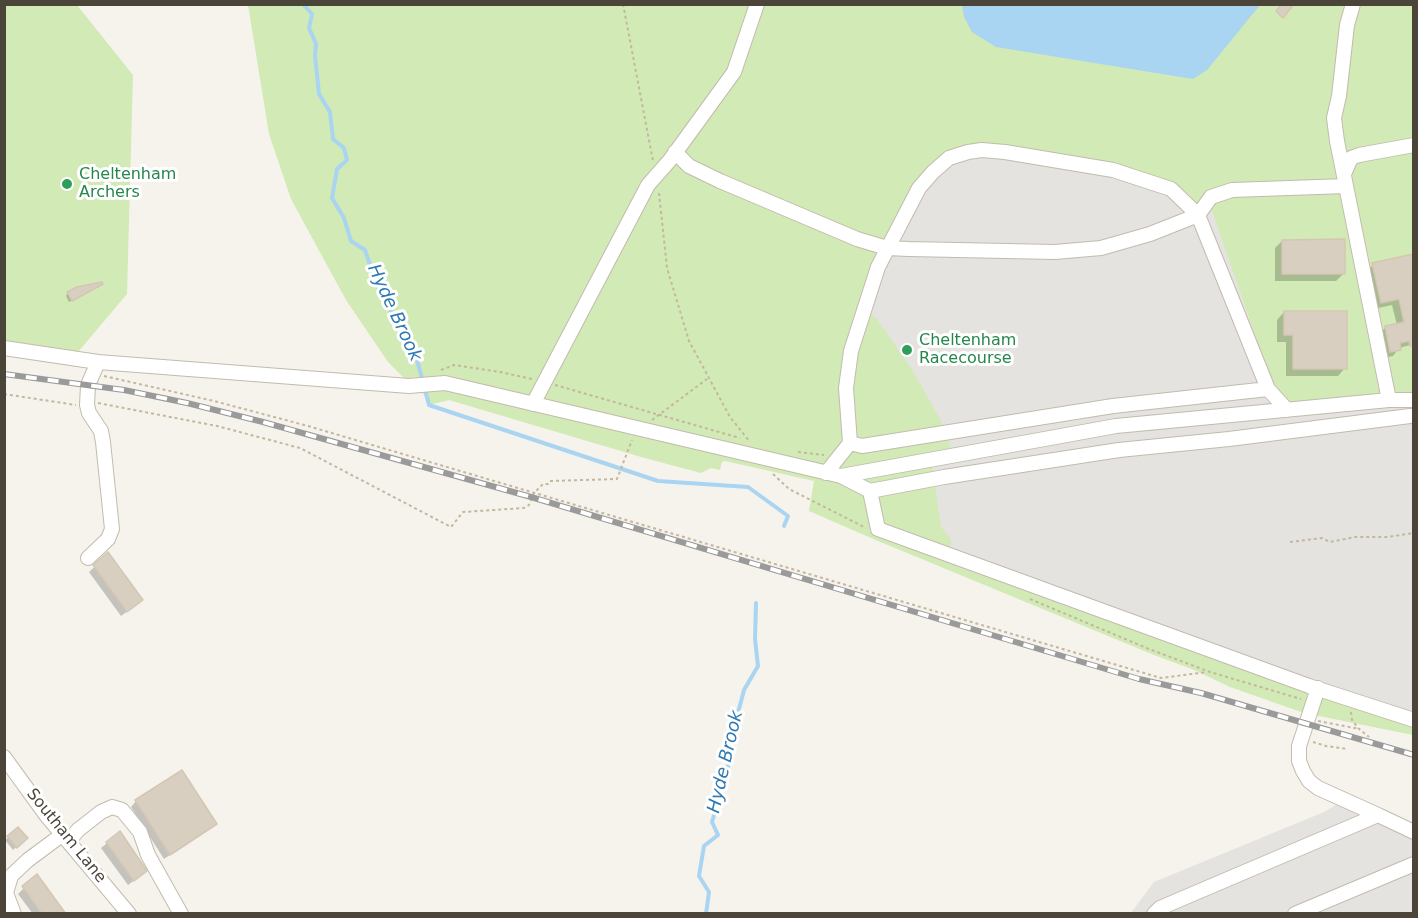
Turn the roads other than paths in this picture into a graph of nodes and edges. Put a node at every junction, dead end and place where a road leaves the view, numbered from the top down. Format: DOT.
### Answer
graph roads {
  1 [pos="757,4"];
  2 [pos="1353,4"];
  3 [pos="1413,145"];
  4 [pos="675,152"];
  5 [pos="1345,180"];
  6 [pos="1198,214"];
  7 [pos="887,248"];
  8 [pos="4,348"];
  9 [pos="95,367"];
  10 [pos="1268,389"];
  11 [pos="1389,400"];
  12 [pos="1413,400"];
  13 [pos="533,404"];
  14 [pos="1287,410"];
  15 [pos="1410,416"];
  16 [pos="850,443"];
  17 [pos="826,473"];
  18 [pos="841,476"];
  19 [pos="870,490"];
  20 [pos="88,558"];
  21 [pos="1318,688"];
  22 [pos="1413,720"];
  23 [pos="4,757"];
  24 [pos="1378,815"];
  25 [pos="1413,832"];
  26 [pos="66,838"];
  27 [pos="1413,864"];
  28 [pos="7,880"];
  29 [pos="6,898"];
  30 [pos="14,914"];
  31 [pos="129,914"];
  32 [pos="181,914"];
  33 [pos="1154,914"];
  34 [pos="1295,914"];
  1 -- 4 [label="street"];
  2 -- 5 [label="street"];
  3 -- 5 [label="street"];
  4 -- 7 [label="street"];
  4 -- 13 [label="street"];
  5 -- 6 [label="street"];
  5 -- 11 [label="street"];
  6 -- 7 [label="street"];
  6 -- 7 [label="street"];
  6 -- 10 [label="street"];
  7 -- 16 [label="street"];
  8 -- 9 [label="street"];
  9 -- 13 [label="street"];
  9 -- 20 [label="street"];
  10 -- 14 [label="street"];
  10 -- 16 [label="street"];
  11 -- 12 [label="street"];
  11 -- 14 [label="street"];
  13 -- 17 [label="street"];
  14 -- 18 [label="street"];
  15 -- 19 [label="street"];
  16 -- 17 [label="street"];
  17 -- 18 [label="street"];
  18 -- 19 [label="street"];
  19 -- 21 [label="street"];
  21 -- 22 [label="street"];
  21 -- 24 [label="street"];
  23 -- 26 [label="street, Southam Lane"];
  24 -- 25 [label="street"];
  24 -- 33 [label="street"];
  26 -- 28 [label="street"];
  26 -- 31 [label="street, Southam Lane"];
  26 -- 32 [label="street"];
  27 -- 34 [label="street"];
  28 -- 29 [label="street"];
  29 -- 30 [label="street"];
}
